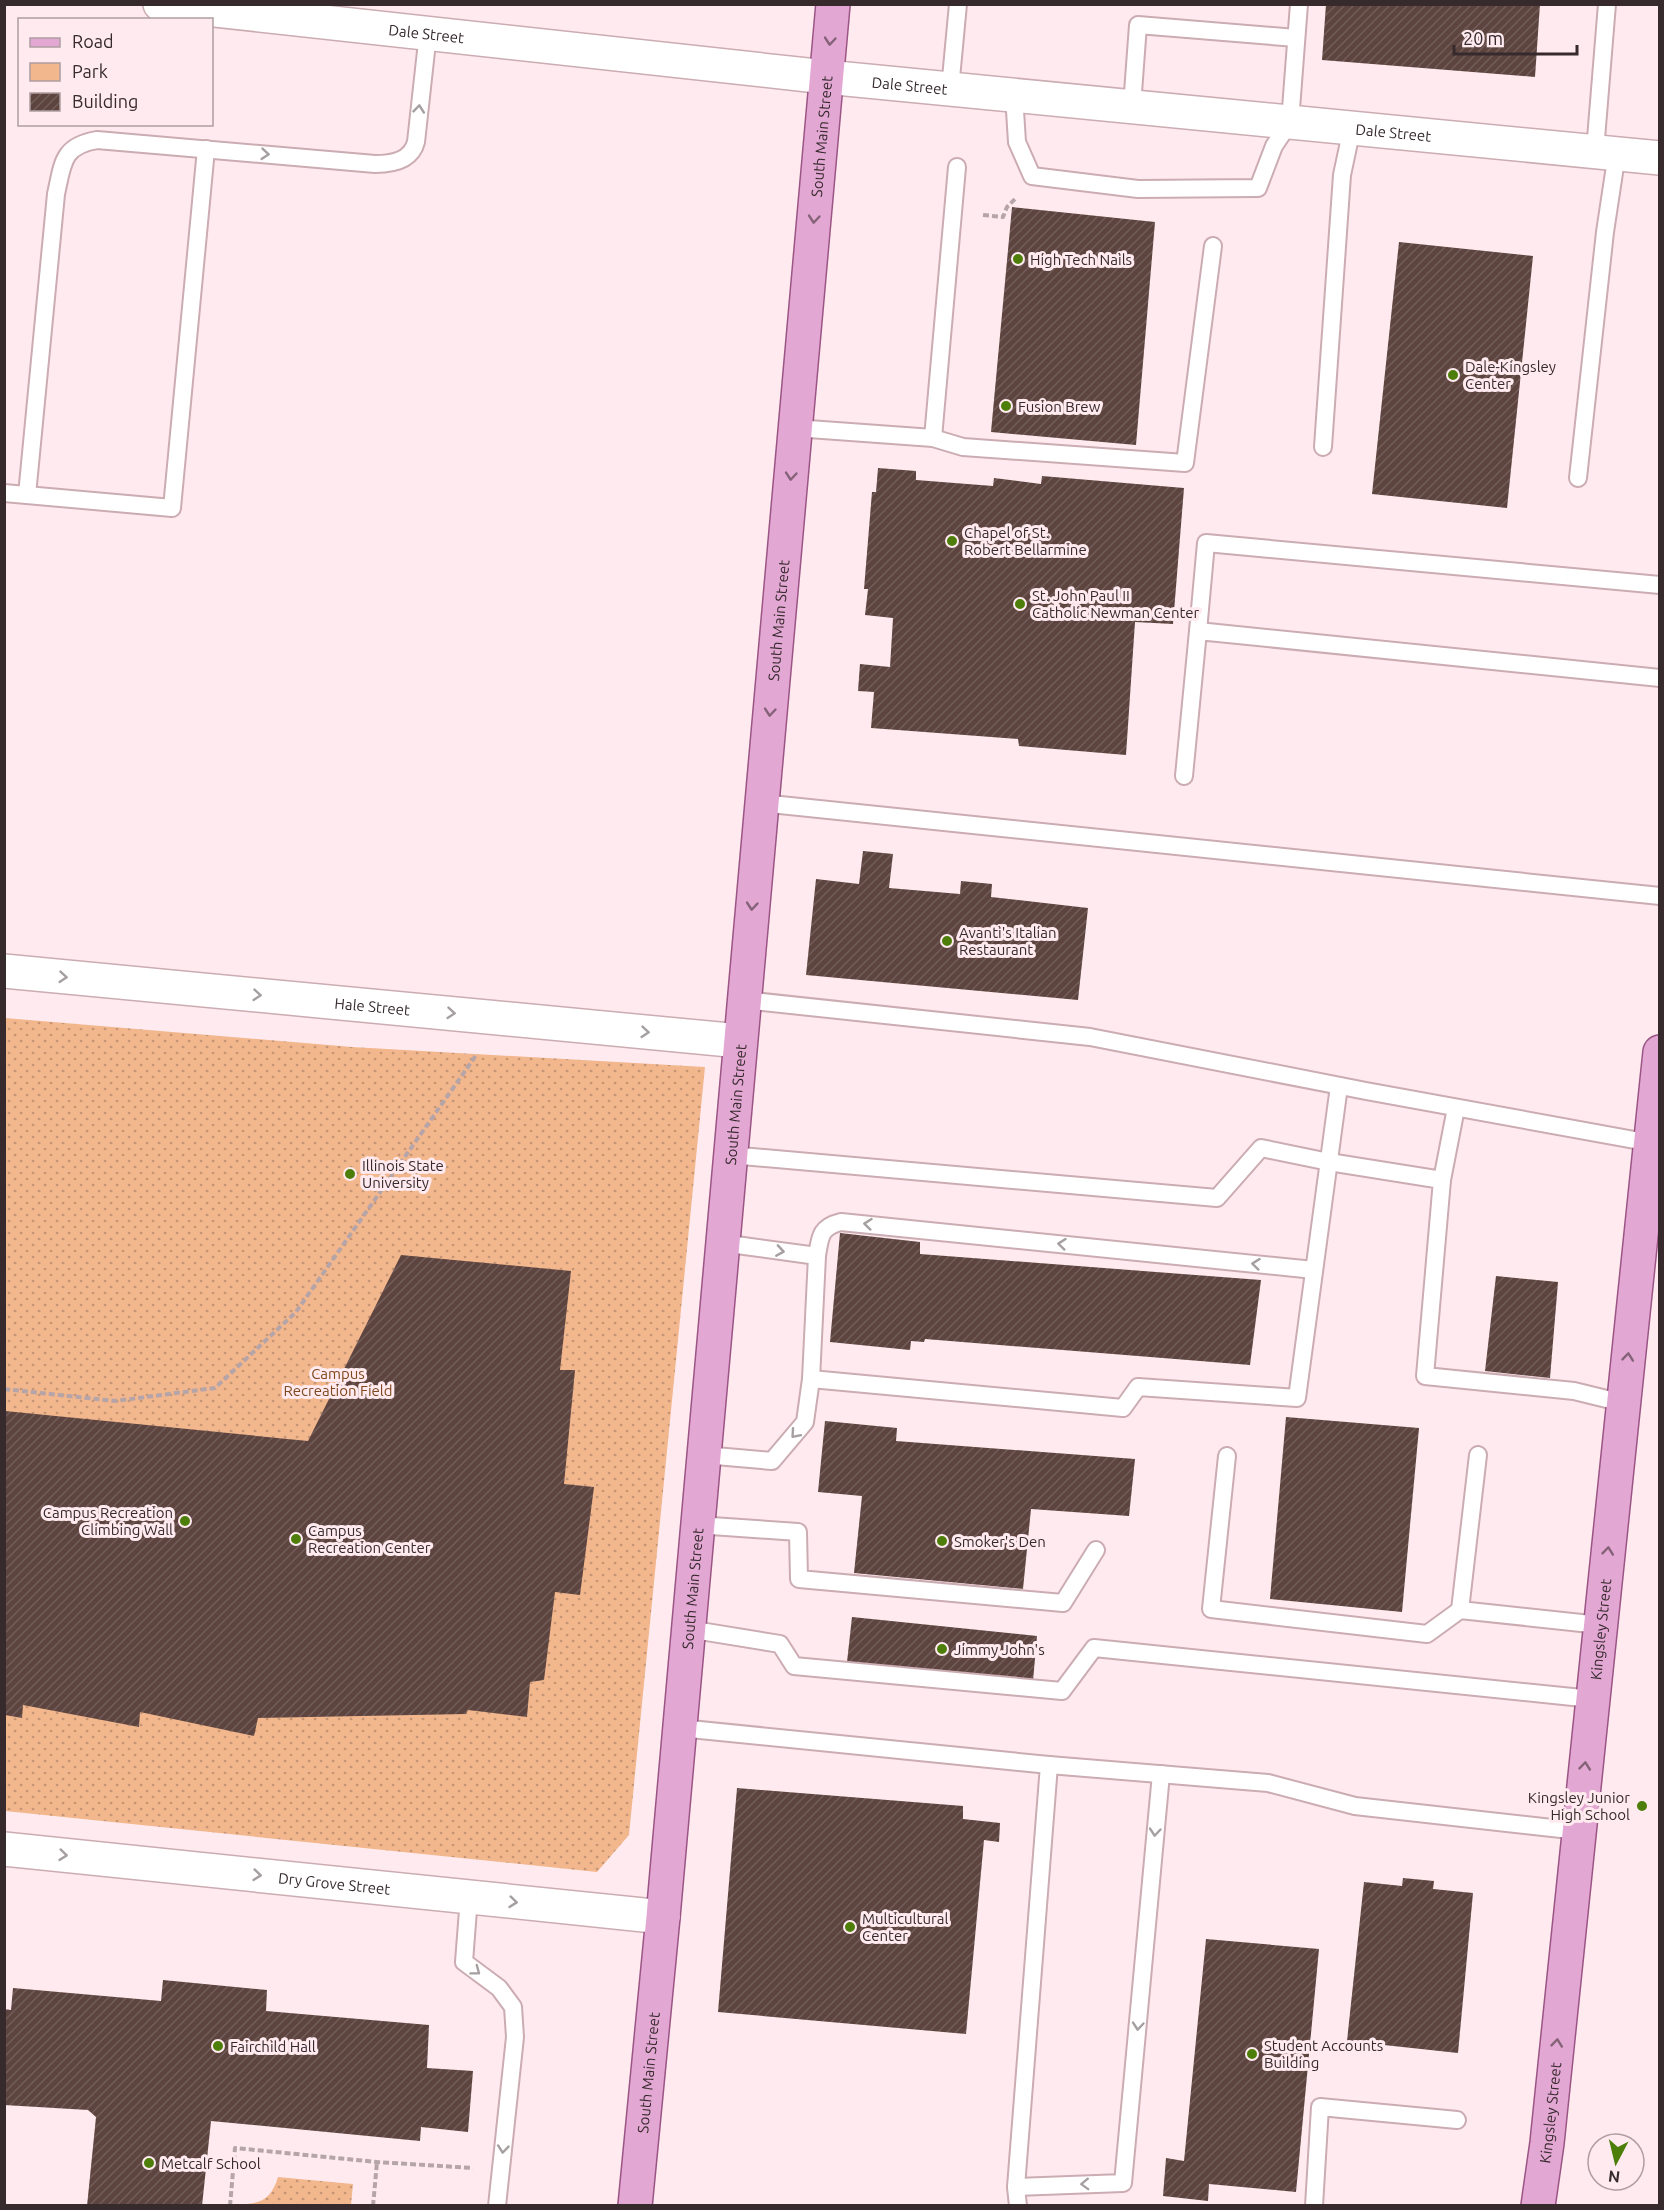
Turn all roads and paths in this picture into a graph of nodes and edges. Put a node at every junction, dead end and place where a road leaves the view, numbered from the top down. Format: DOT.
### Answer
graph roads {
  1 [pos="160,4"];
  2 [pos="833,4"];
  3 [pos="957,4"];
  4 [pos="1299,4"];
  5 [pos="1606,4"];
  6 [pos="428,33"];
  7 [pos="1296,38"];
  8 [pos="826,77"];
  9 [pos="950,89"];
  10 [pos="1014,95"];
  11 [pos="1132,106"];
  12 [pos="1290,122"];
  13 [pos="1352,128"];
  14 [pos="206,149"];
  15 [pos="1606,152"];
  16 [pos="1659,158"];
  17 [pos="957,167"];
  18 [pos="1032,176"];
  19 [pos="953,212"];
  20 [pos="1213,246"];
  21 [pos="795,428"];
  22 [pos="933,438"];
  23 [pos="1323,447"];
  24 [pos="1578,478"];
  25 [pos="4,493"];
  26 [pos="27,495"];
  27 [pos="1659,585"];
  28 [pos="1198,631"];
  29 [pos="1659,678"];
  30 [pos="1184,776"];
  31 [pos="761,803"];
  32 [pos="1659,896"];
  33 [pos="4,971"];
  34 [pos="744,1000"];
  35 [pos="740,1041"];
  36 [pos="481,1047"];
  37 [pos="1659,1052"];
  38 [pos="1339,1086"];
  39 [pos="1456,1108"];
  40 [pos="1651,1143"];
  41 [pos="730,1155"];
  42 [pos="1329,1162"];
  43 [pos="1442,1180"];
  44 [pos="722,1243"];
  45 [pos="817,1256"];
  46 [pos="1314,1270"];
  47 [pos="811,1379"];
  48 [pos="4,1389"];
  49 [pos="1623,1403"];
  50 [pos="704,1455"];
  51 [pos="1478,1455"];
  52 [pos="1227,1456"];
  53 [pos="697,1525"];
  54 [pos="1096,1550"];
  55 [pos="1460,1610"];
  56 [pos="1600,1625"];
  57 [pos="688,1629"];
  58 [pos="1592,1699"];
  59 [pos="680,1728"];
  60 [pos="1049,1765"];
  61 [pos="1161,1774"];
  62 [pos="1579,1831"];
  63 [pos="4,1849"];
  64 [pos="469,1897"];
  65 [pos="663,1917"];
  66 [pos="1457,2120"];
  67 [pos="377,2162"];
  68 [pos="501,2170"];
  69 [pos="1016,2187"];
  70 [pos="230,2205"];
  71 [pos="373,2205"];
  72 [pos="497,2205"];
  73 [pos="635,2205"];
  74 [pos="1018,2205"];
  75 [pos="1314,2205"];
  76 [pos="1538,2205"];
  1 -- 6 [label="street, Dale Street"];
  2 -- 8 [label="main road, South Main Street, one-way"];
  3 -- 9 [label="lane"];
  4 -- 7 [label="lane"];
  5 -- 15 [label="lane"];
  6 -- 8 [label="street, Dale Street"];
  14 -- 6 [label="lane, one-way"];
  7 -- 11 [label="lane"];
  7 -- 12 [label="lane"];
  8 -- 9 [label="street, Dale Street"];
  8 -- 21 [label="main road, South Main Street, one-way"];
  9 -- 10 [label="street, Dale Street"];
  10 -- 11 [label="street, Dale Street"];
  10 -- 18 [label="lane"];
  11 -- 12 [label="street, Dale Street"];
  12 -- 13 [label="street, Dale Street"];
  12 -- 18 [label="lane"];
  13 -- 15 [label="street, Dale Street"];
  13 -- 23 [label="lane"];
  14 -- 26 [label="lane"];
  14 -- 26 [label="lane"];
  15 -- 16 [label="street, Dale Street"];
  15 -- 24 [label="lane"];
  17 -- 19 [label="lane"];
  18 -- 19 [label="path"];
  19 -- 22 [label="lane"];
  20 -- 22 [label="lane"];
  21 -- 22 [label="lane"];
  21 -- 31 [label="main road, South Main Street, one-way"];
  25 -- 26 [label="lane"];
  27 -- 28 [label="lane"];
  28 -- 29 [label="lane"];
  28 -- 30 [label="lane"];
  31 -- 32 [label="lane"];
  31 -- 34 [label="main road, South Main Street, one-way"];
  33 -- 35 [label="street, Hale Street, one-way"];
  34 -- 35 [label="main road, South Main Street"];
  34 -- 38 [label="lane"];
  35 -- 41 [label="main road, South Main Street"];
  36 -- 48 [label="path"];
  37 -- 40 [label="main road, Kingsley Street"];
  38 -- 39 [label="lane"];
  38 -- 42 [label="lane"];
  39 -- 40 [label="lane"];
  39 -- 43 [label="lane"];
  49 -- 40 [label="main road, Kingsley Street, one-way"];
  41 -- 42 [label="lane"];
  41 -- 44 [label="main road, South Main Street"];
  42 -- 43 [label="lane"];
  42 -- 46 [label="lane"];
  43 -- 49 [label="lane"];
  44 -- 45 [label="lane, one-way"];
  44 -- 50 [label="main road, South Main Street"];
  46 -- 45 [label="lane, one-way"];
  45 -- 47 [label="lane"];
  46 -- 47 [label="lane"];
  47 -- 50 [label="lane, one-way"];
  56 -- 49 [label="main road, Kingsley Street, one-way"];
  50 -- 53 [label="main road, South Main Street"];
  51 -- 55 [label="lane"];
  52 -- 55 [label="lane"];
  53 -- 54 [label="lane"];
  53 -- 57 [label="main road, South Main Street"];
  55 -- 56 [label="lane"];
  56 -- 58 [label="main road, Kingsley Street"];
  57 -- 58 [label="lane"];
  57 -- 59 [label="main road, South Main Street"];
  62 -- 58 [label="main road, Kingsley Street, one-way"];
  59 -- 60 [label="lane"];
  59 -- 65 [label="main road, South Main Street"];
  60 -- 61 [label="lane"];
  60 -- 69 [label="lane"];
  61 -- 62 [label="lane"];
  61 -- 69 [label="lane, one-way"];
  76 -- 62 [label="main road, Kingsley Street, one-way"];
  63 -- 64 [label="street, Dry Grove Street, one-way"];
  64 -- 65 [label="street, Dry Grove Street, one-way"];
  64 -- 68 [label="lane, one-way"];
  65 -- 73 [label="main road, South Main Street"];
  66 -- 75 [label="lane"];
  67 -- 68 [label="path"];
  67 -- 70 [label="path"];
  67 -- 71 [label="path"];
  68 -- 72 [label="lane"];
  69 -- 74 [label="lane"];
}
